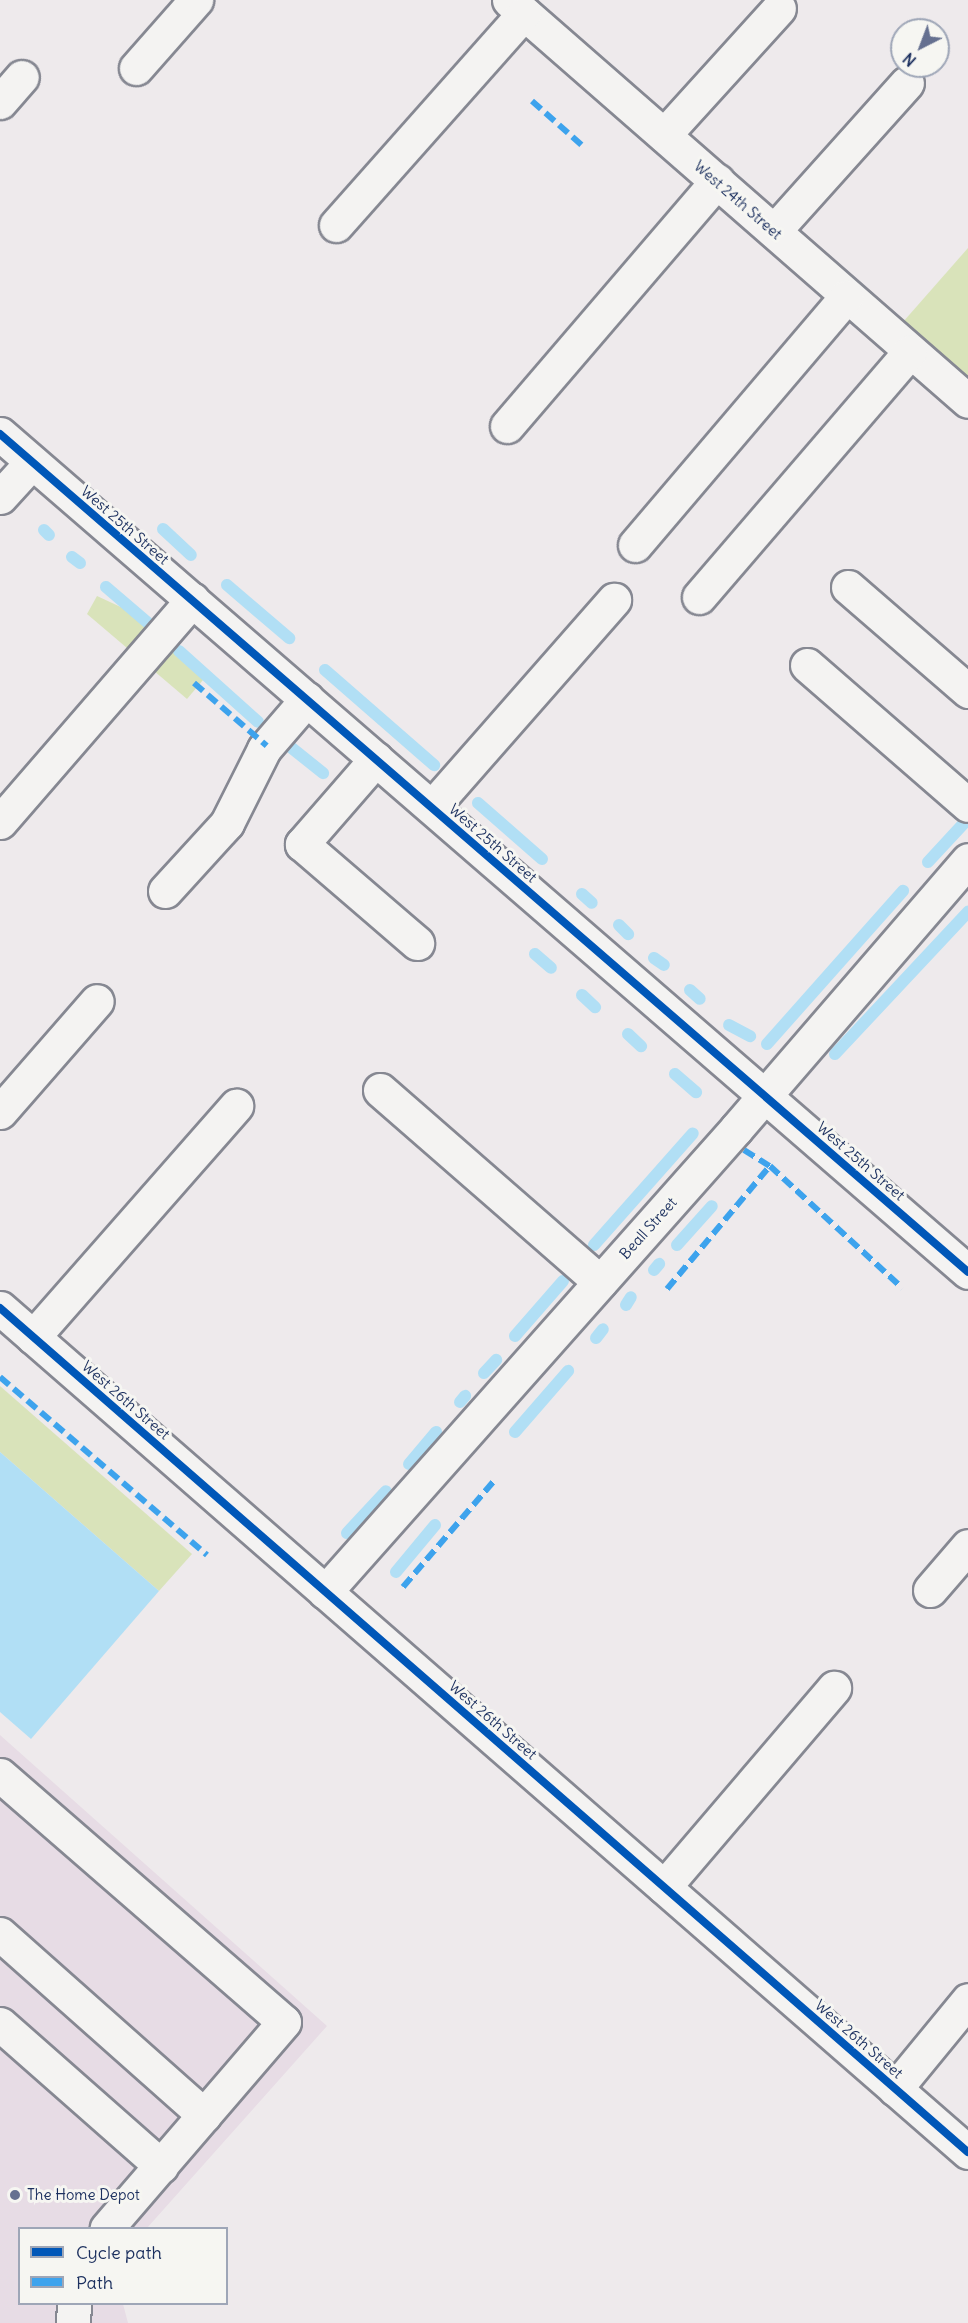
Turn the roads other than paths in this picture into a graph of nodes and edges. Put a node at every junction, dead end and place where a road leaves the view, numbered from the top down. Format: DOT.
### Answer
graph roads {
  1 [pos="196,0"];
  2 [pos="516,7"];
  3 [pos="779,8"];
  4 [pos="136,68"];
  5 [pos="22,76"];
  6 [pos="907,83"];
  7 [pos="0,102"];
  8 [pos="664,135"];
  9 [pos="717,182"];
  10 [pos="336,225"];
  11 [pos="774,231"];
  12 [pos="846,297"];
  13 [pos="910,351"];
  14 [pos="968,400"];
  15 [pos="507,426"];
  16 [pos="0,434"];
  17 [pos="32,462"];
  18 [pos="0,497"];
  19 [pos="635,545"];
  20 [pos="848,587"];
  21 [pos="699,597"];
  22 [pos="192,600"];
  23 [pos="614,600"];
  24 [pos="807,665"];
  25 [pos="968,691"];
  26 [pos="307,699"];
  27 [pos="376,759"];
  28 [pos="968,805"];
  29 [pos="432,807"];
  30 [pos="0,822"];
  31 [pos="965,870"];
  32 [pos="165,891"];
  33 [pos="417,944"];
  34 [pos="97,1001"];
  35 [pos="380,1090"];
  36 [pos="765,1095"];
  37 [pos="236,1106"];
  38 [pos="0,1113"];
  39 [pos="968,1272"];
  40 [pos="600,1282"];
  41 [pos="0,1308"];
  42 [pos="33,1337"];
  43 [pos="968,1546"];
  44 [pos="930,1590"];
  45 [pos="325,1592"];
  46 [pos="834,1688"];
  47 [pos="0,1774"];
  48 [pos="664,1887"];
  49 [pos="0,1934"];
  50 [pos="968,2000"];
  51 [pos="0,2024"];
  52 [pos="895,2089"];
  53 [pos="204,2115"];
  54 [pos="968,2152"];
  55 [pos="161,2166"];
  56 [pos="109,2227"];
  57 [pos="74,2305"];
  58 [pos="74,2323"];
  1 -- 4 [label="street"];
  2 -- 8 [label="street, West 24th Street"];
  2 -- 10 [label="street"];
  3 -- 8 [label="street"];
  5 -- 7 [label="street"];
  6 -- 11 [label="street"];
  8 -- 9 [label="street, West 24th Street"];
  9 -- 11 [label="street, West 24th Street"];
  9 -- 15 [label="street"];
  11 -- 12 [label="street, West 24th Street"];
  12 -- 13 [label="street, West 24th Street"];
  12 -- 19 [label="street"];
  13 -- 14 [label="street, West 24th Street"];
  13 -- 21 [label="street"];
  16 -- 17 [label="street, West 25th Street"];
  17 -- 18 [label="street"];
  17 -- 22 [label="street, West 25th Street"];
  20 -- 25 [label="street"];
  22 -- 26 [label="street, West 25th Street"];
  22 -- 30 [label="street"];
  23 -- 29 [label="street"];
  24 -- 28 [label="street"];
  26 -- 27 [label="street, West 25th Street"];
  26 -- 32 [label="street"];
  27 -- 29 [label="street, West 25th Street"];
  27 -- 33 [label="street"];
  29 -- 36 [label="street, West 25th Street"];
  31 -- 36 [label="street, Beall Street"];
  34 -- 38 [label="street"];
  35 -- 40 [label="street"];
  36 -- 39 [label="street, West 25th Street"];
  36 -- 40 [label="street, Beall Street"];
  37 -- 42 [label="street"];
  40 -- 45 [label="street, Beall Street"];
  41 -- 42 [label="street, West 26th Street"];
  42 -- 45 [label="street, West 26th Street"];
  43 -- 44 [label="street"];
  45 -- 48 [label="street, West 26th Street"];
  46 -- 48 [label="street"];
  47 -- 53 [label="street"];
  48 -- 52 [label="street, West 26th Street"];
  49 -- 53 [label="street"];
  50 -- 52 [label="street"];
  51 -- 55 [label="street"];
  52 -- 54 [label="street, West 26th Street"];
  53 -- 55 [label="street"];
  55 -- 56 [label="street"];
  57 -- 58 [label="street"];
}
